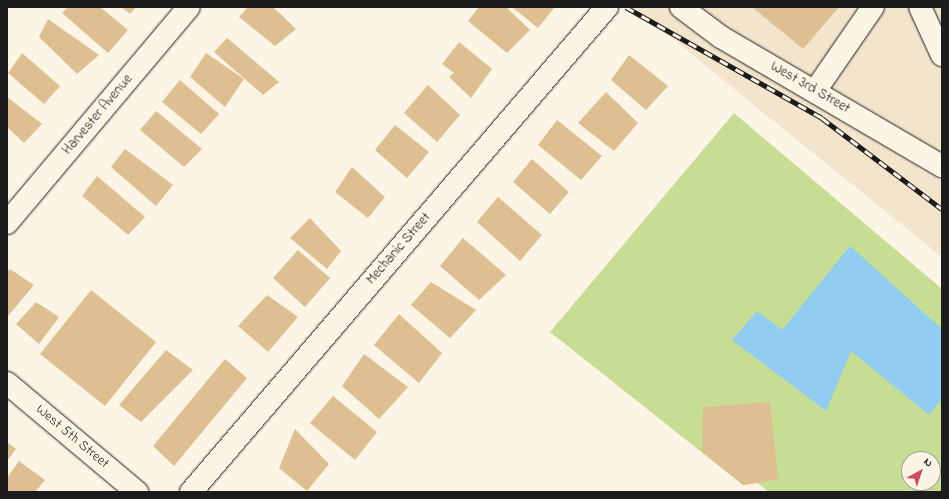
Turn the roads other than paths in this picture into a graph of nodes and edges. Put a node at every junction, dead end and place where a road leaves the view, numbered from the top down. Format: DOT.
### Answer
graph roads {
  1 [pos="189,7"];
  2 [pos="607,7"];
  3 [pos="681,7"];
  4 [pos="873,7"];
  5 [pos="920,7"];
  6 [pos="942,54"];
  7 [pos="815,92"];
  8 [pos="942,166"];
  9 [pos="7,223"];
  10 [pos="7,383"];
  11 [pos="137,492"];
  12 [pos="191,492"];
  1 -- 9 [label="street, Harvester Avenue"];
  2 -- 12 [label="street, Mechanic Street"];
  3 -- 7 [label="street, West 3rd Street"];
  4 -- 7 [label="street"];
  5 -- 6 [label="street"];
  7 -- 8 [label="street, West 3rd Street"];
  10 -- 11 [label="street, West 5th Street"];
}
